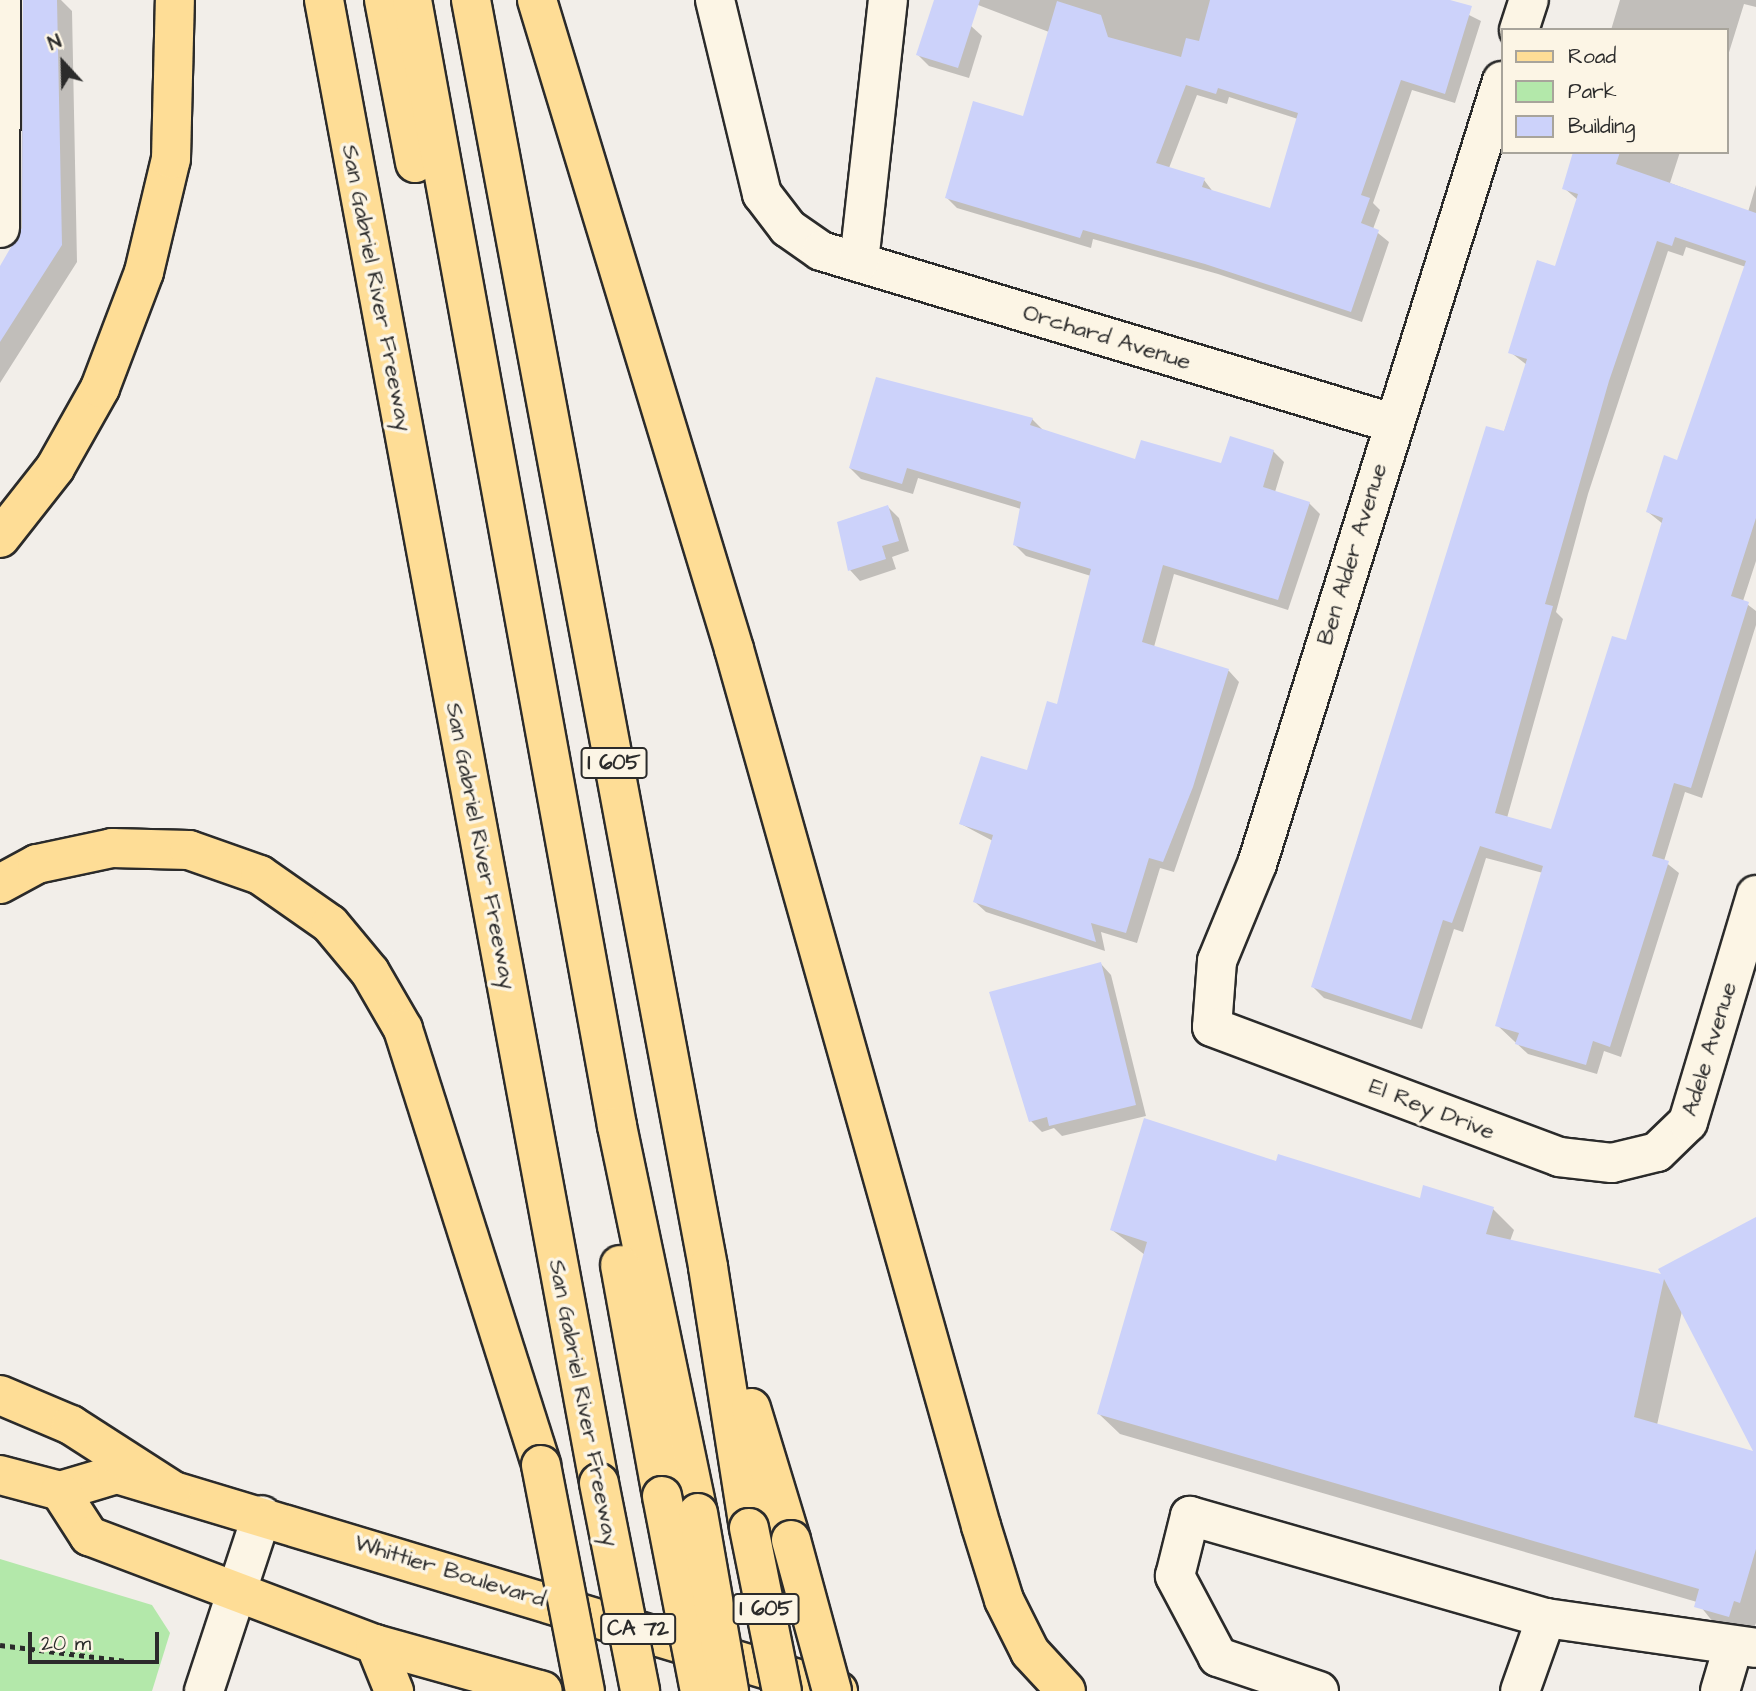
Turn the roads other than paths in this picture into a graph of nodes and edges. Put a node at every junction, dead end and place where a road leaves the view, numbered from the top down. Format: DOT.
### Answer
graph roads {
  1 [pos="1,0"];
  2 [pos="175,0"];
  3 [pos="324,0"];
  4 [pos="384,0"];
  5 [pos="412,0"];
  6 [pos="471,0"];
  7 [pos="537,0"];
  8 [pos="715,0"];
  9 [pos="888,0"];
  10 [pos="1528,0"];
  11 [pos="1520,28"];
  12 [pos="1500,87"];
  13 [pos="0,228"];
  14 [pos="859,262"];
  15 [pos="1392,423"];
  16 [pos="0,538"];
  17 [pos="0,884"];
  18 [pos="1756,895"];
  19 [pos="1212,1027"];
  20 [pos="1657,1152"];
  21 [pos="708,1268"];
  22 [pos="0,1395"];
  23 [pos="0,1475"];
  24 [pos="172,1490"];
  25 [pos="60,1491"];
  26 [pos="262,1515"];
  27 [pos="237,1591"];
  28 [pos="1546,1618"];
  29 [pos="375,1643"];
  30 [pos="1745,1647"];
  31 [pos="204,1691"];
  32 [pos="394,1691"];
  33 [pos="543,1691"];
  34 [pos="585,1691"];
  35 [pos="640,1691"];
  36 [pos="700,1691"];
  37 [pos="729,1691"];
  38 [pos="782,1691"];
  39 [pos="832,1691"];
  40 [pos="838,1691"];
  41 [pos="1066,1691"];
  42 [pos="1319,1691"];
  43 [pos="1520,1691"];
  44 [pos="1720,1691"];
  1 -- 13 [label="street"];
  2 -- 16 [label="main road"];
  3 -- 35 [label="main road, San Gabriel River Freeway, bridge"];
  4 -- 36 [label="main road, bridge"];
  5 -- 37 [label="main road, bridge"];
  6 -- 21 [label="main road, I 605"];
  7 -- 41 [label="main road"];
  8 -- 14 [label="street, Orchard Avenue"];
  9 -- 14 [label="street"];
  10 -- 11 [label="street"];
  12 -- 15 [label="street, Ben Alder Avenue"];
  14 -- 15 [label="street, Orchard Avenue"];
  15 -- 19 [label="street, Ben Alder Avenue"];
  17 -- 34 [label="main road, bridge"];
  18 -- 20 [label="street, Adele Avenue"];
  19 -- 20 [label="street, El Rey Drive"];
  21 -- 38 [label="main road, I 605, bridge"];
  21 -- 39 [label="main road, bridge"];
  22 -- 24 [label="main road"];
  23 -- 25 [label="main road"];
  24 -- 25 [label="main road, Whittier Boulevard / CA 72"];
  24 -- 26 [label="main road, Whittier Boulevard / CA 72"];
  25 -- 27 [label="main road"];
  26 -- 27 [label="street"];
  26 -- 40 [label="main road, Whittier Boulevard / CA 72"];
  27 -- 29 [label="main road"];
  27 -- 31 [label="street"];
  28 -- 30 [label="street"];
  28 -- 42 [label="street"];
  28 -- 43 [label="street"];
  29 -- 32 [label="main road"];
  29 -- 33 [label="main road"];
  30 -- 44 [label="street"];
}
